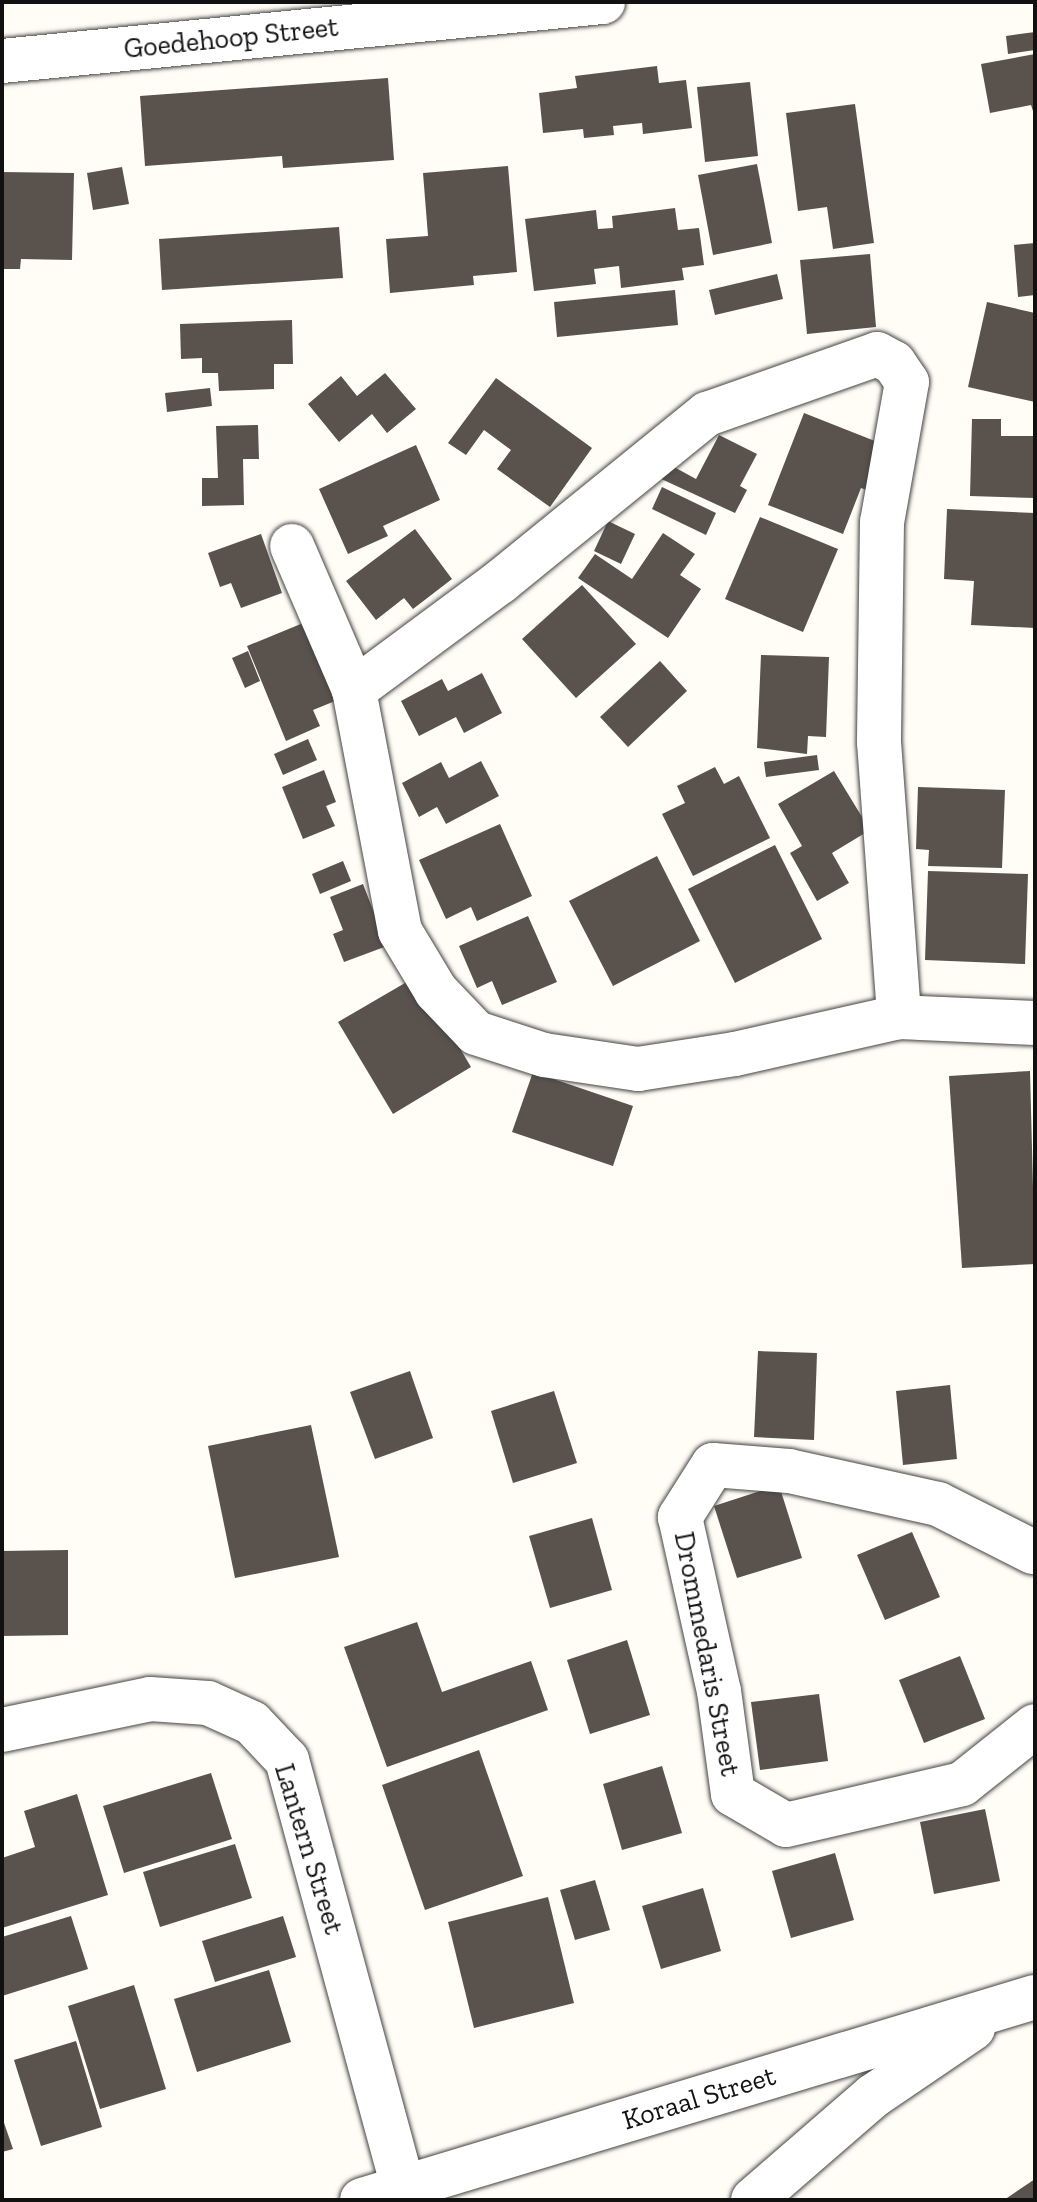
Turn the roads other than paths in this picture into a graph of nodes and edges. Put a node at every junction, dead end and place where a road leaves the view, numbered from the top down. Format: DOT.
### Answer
graph roads {
  1 [pos="588,2"];
  2 [pos="603,2"];
  3 [pos="2,61"];
  4 [pos="292,546"];
  5 [pos="354,690"];
  6 [pos="899,1017"];
  7 [pos="1035,1023"];
  8 [pos="1034,1561"];
  9 [pos="1035,1726"];
  10 [pos="2,1730"];
  11 [pos="1022,2001"];
  12 [pos="389,2196"];
  13 [pos="753,2200"];
  1 -- 2 [label="street, Goedehoop Street"];
  1 -- 3 [label="street, Goedehoop Street"];
  4 -- 5 [label="street"];
  5 -- 6 [label="street"];
  5 -- 6 [label="street"];
  6 -- 7 [label="street"];
  8 -- 9 [label="street, Drommedaris Street"];
  10 -- 12 [label="street, Lantern Street"];
  11 -- 12 [label="street, Koraal Street"];
  11 -- 13 [label="street"];
}
